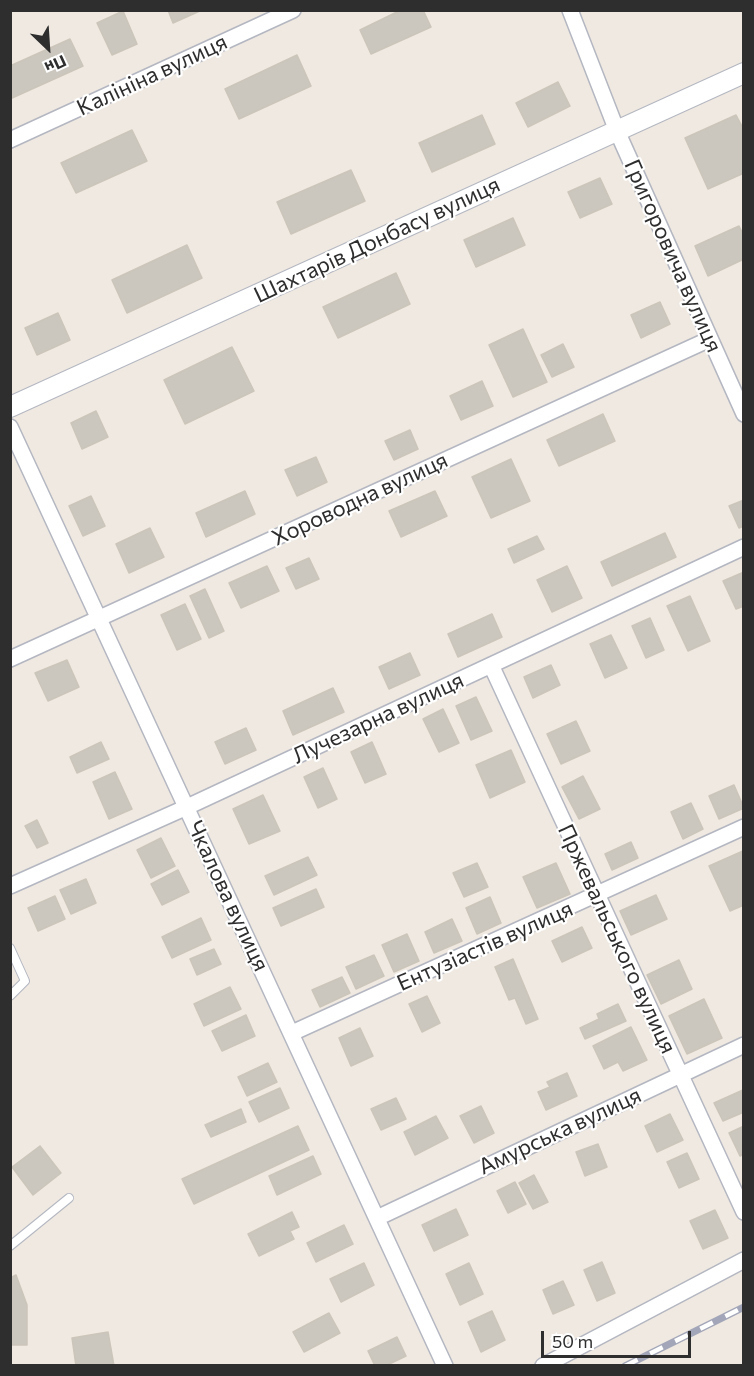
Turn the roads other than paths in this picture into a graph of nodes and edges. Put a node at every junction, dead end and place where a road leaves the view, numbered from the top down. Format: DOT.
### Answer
graph roads {
  1 [pos="293,10"];
  2 [pos="570,10"];
  3 [pos="744,73"];
  4 [pos="617,131"];
  5 [pos="10,140"];
  6 [pos="710,339"];
  7 [pos="10,407"];
  8 [pos="744,414"];
  9 [pos="10,427"];
  10 [pos="744,547"];
  11 [pos="99,619"];
  12 [pos="10,659"];
  13 [pos="491,665"];
  14 [pos="187,807"];
  15 [pos="744,827"];
  16 [pos="10,886"];
  17 [pos="597,895"];
  18 [pos="10,948"];
  19 [pos="10,996"];
  20 [pos="292,1033"];
  21 [pos="744,1045"];
  22 [pos="680,1074"];
  23 [pos="69,1198"];
  24 [pos="744,1212"];
  25 [pos="377,1218"];
  26 [pos="10,1246"];
  27 [pos="744,1260"];
  28 [pos="445,1365"];
  29 [pos="543,1365"];
  1 -- 5 [label="street, Калініна вулиця"];
  2 -- 4 [label="street, Григоровича вулиця"];
  3 -- 4 [label="street, Шахтарів Донбасу вулиця"];
  4 -- 6 [label="street, Григоровича вулиця"];
  4 -- 7 [label="street, Шахтарів Донбасу вулиця"];
  6 -- 8 [label="street, Григоровича вулиця"];
  6 -- 11 [label="street, Хороводна вулиця"];
  9 -- 11 [label="street, Чкалова вулиця"];
  10 -- 13 [label="street, Лучезарна вулиця"];
  11 -- 12 [label="street, Хороводна вулиця"];
  11 -- 14 [label="street, Чкалова вулиця"];
  13 -- 14 [label="street, Лучезарна вулиця"];
  13 -- 17 [label="street, Пржевальського вулиця"];
  14 -- 16 [label="street, Лучезарна вулиця"];
  14 -- 20 [label="street, Чкалова вулиця"];
  15 -- 17 [label="street, Ентузіастів вулиця"];
  17 -- 20 [label="street, Ентузіастів вулиця"];
  17 -- 22 [label="street, Пржевальського вулиця"];
  18 -- 19 [label="lane"];
  20 -- 25 [label="street, Чкалова вулиця"];
  21 -- 22 [label="street, Амурська вулиця"];
  22 -- 24 [label="street, Пржевальського вулиця"];
  22 -- 25 [label="street, Амурська вулиця"];
  23 -- 26 [label="lane"];
  25 -- 28 [label="street, Чкалова вулиця"];
  27 -- 29 [label="street"];
}
